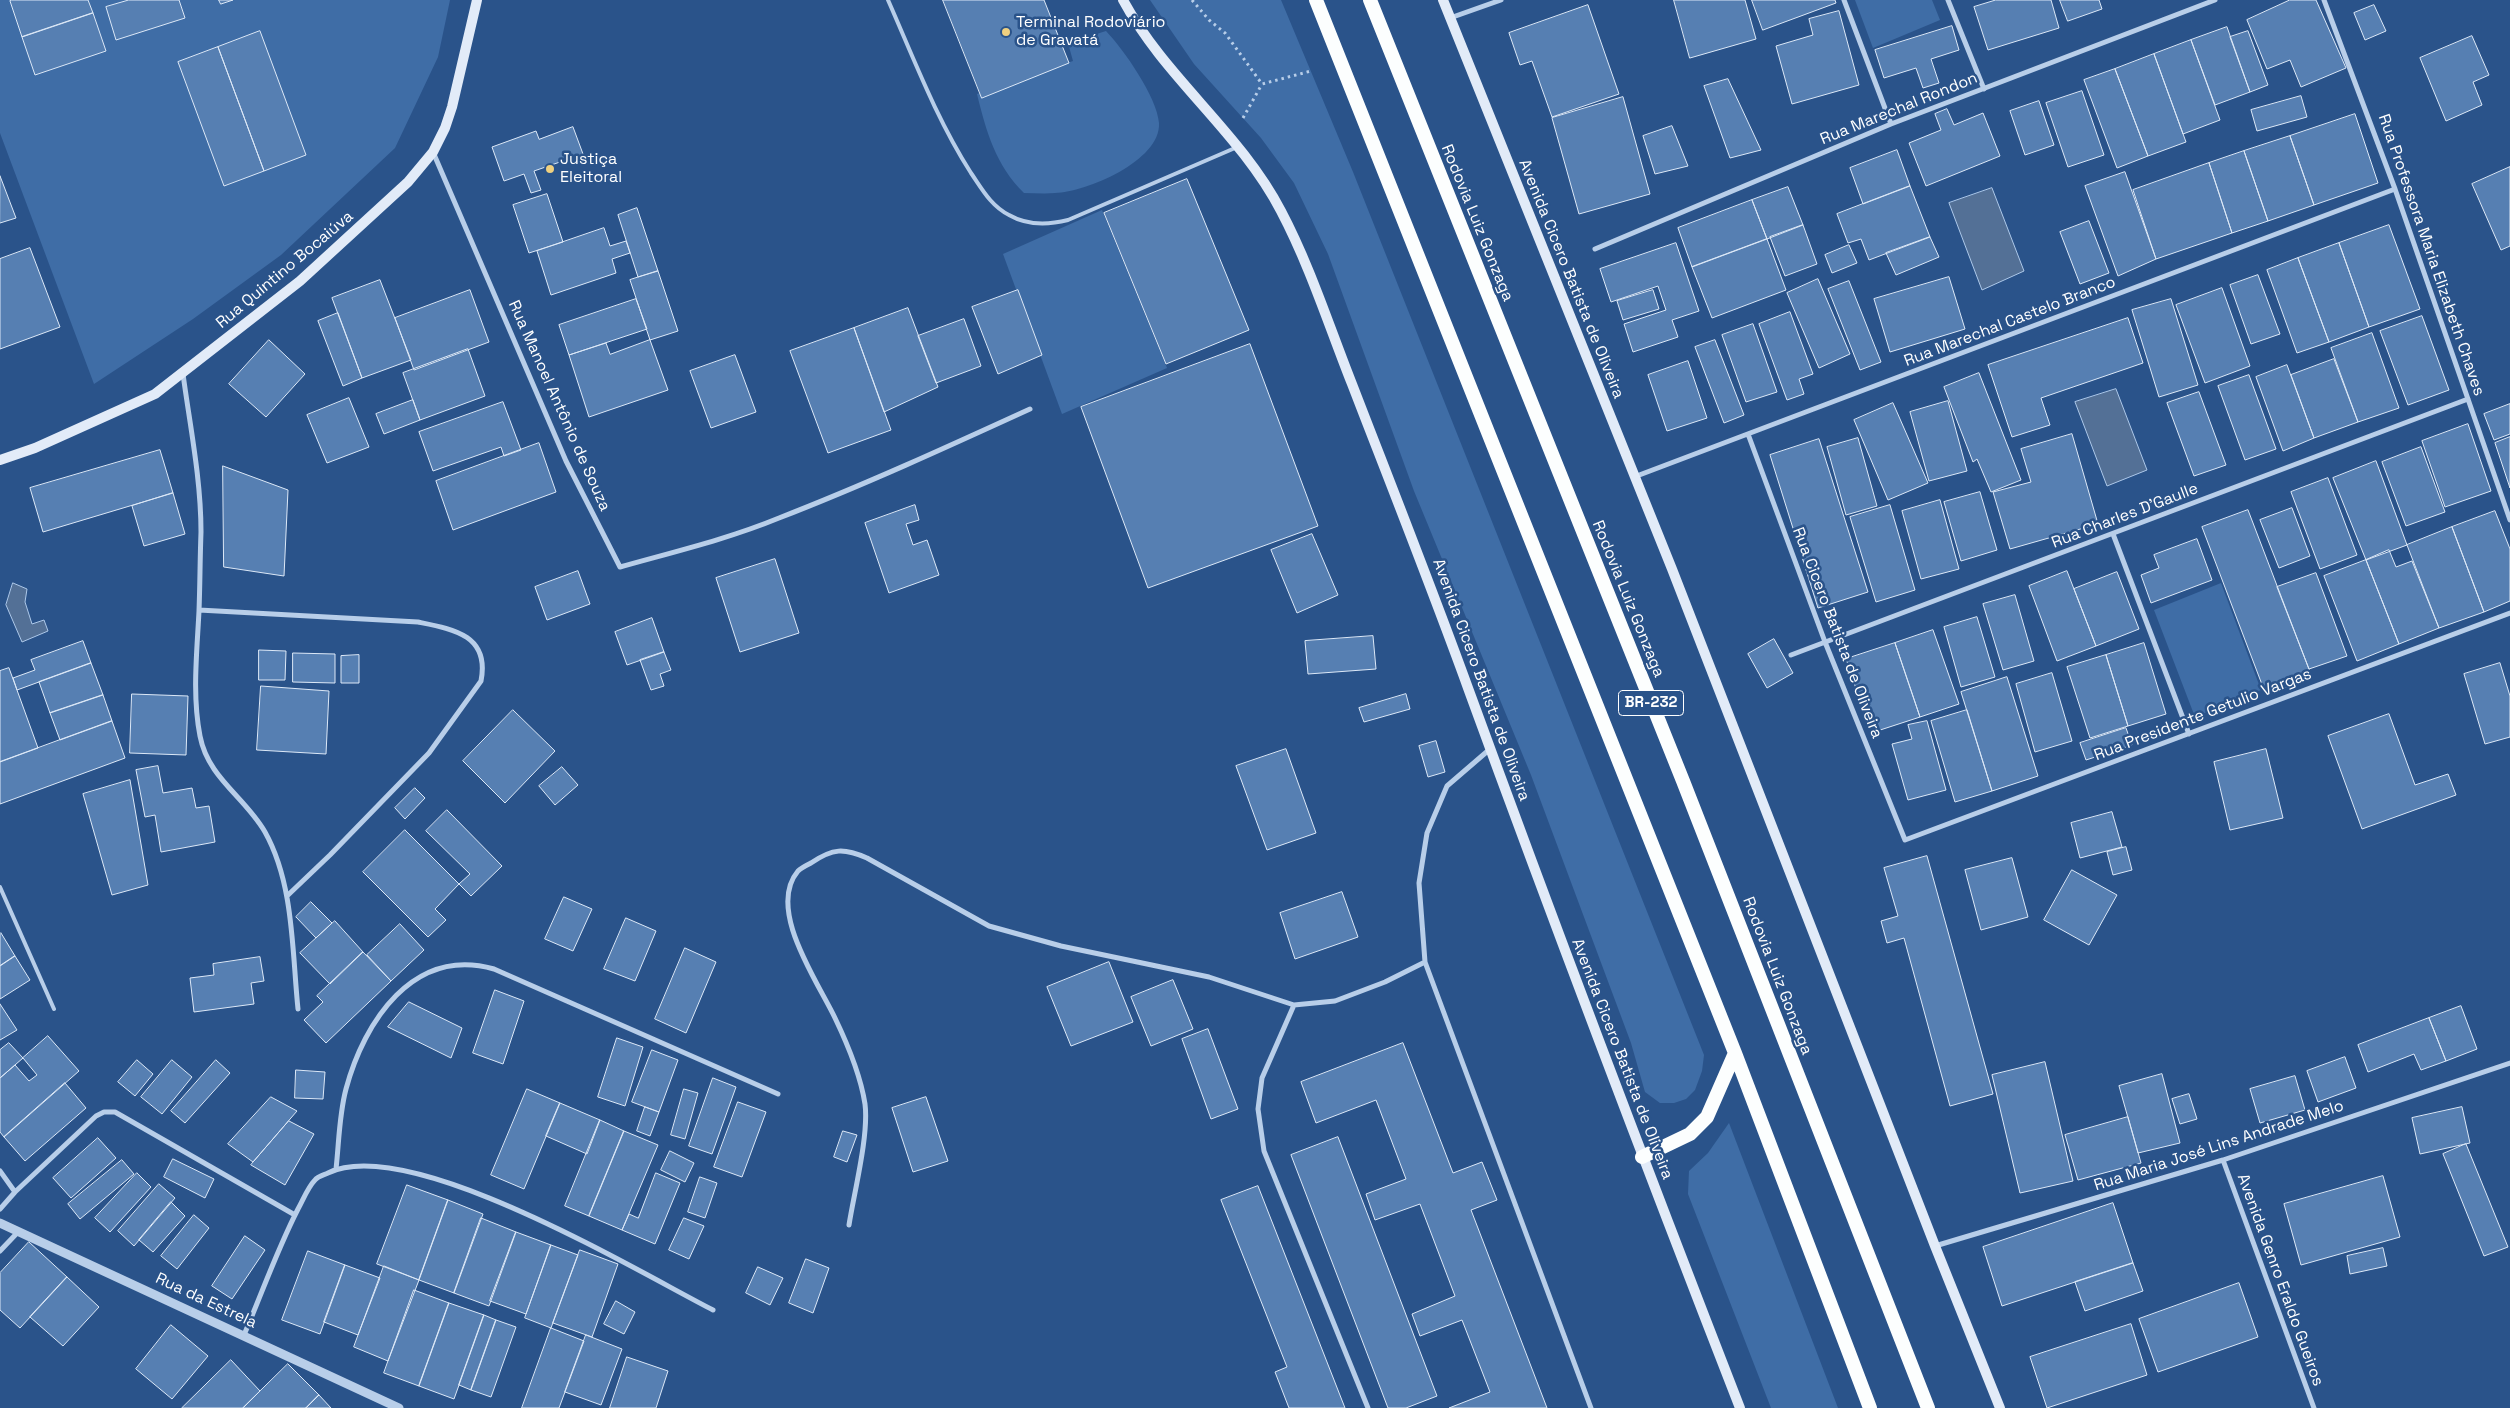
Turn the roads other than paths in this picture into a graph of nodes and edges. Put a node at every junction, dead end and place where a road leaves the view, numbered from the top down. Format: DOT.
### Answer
graph roads {
  1 [pos="477,0"];
  2 [pos="888,0"];
  3 [pos="1123,0"];
  4 [pos="1316,0"];
  5 [pos="1370,0"];
  6 [pos="1443,0"];
  7 [pos="1502,0"];
  8 [pos="1844,0"];
  9 [pos="1948,0"];
  10 [pos="2215,0"];
  11 [pos="2324,0"];
  12 [pos="1450,18"];
  13 [pos="1984,89"];
  14 [pos="1891,124"];
  15 [pos="1237,147"];
  16 [pos="433,152"];
  17 [pos="2395,189"];
  18 [pos="1595,248"];
  19 [pos="183,374"];
  20 [pos="2468,399"];
  21 [pos="1030,409"];
  22 [pos="1748,434"];
  23 [pos="0,460"];
  24 [pos="1634,477"];
  25 [pos="2510,520"];
  26 [pos="2113,534"];
  27 [pos="199,610"];
  28 [pos="2510,613"];
  29 [pos="1825,642"];
  30 [pos="1791,655"];
  31 [pos="2189,734"];
  32 [pos="1490,748"];
  33 [pos="1905,840"];
  34 [pos="0,887"];
  35 [pos="287,896"];
  36 [pos="1425,962"];
  37 [pos="1294,1005"];
  38 [pos="54,1009"];
  39 [pos="298,1010"];
  40 [pos="1735,1054"];
  41 [pos="2510,1064"];
  42 [pos="778,1094"];
  43 [pos="1642,1157"];
  44 [pos="2223,1160"];
  45 [pos="336,1169"];
  46 [pos="0,1170"];
  47 [pos="15,1192"];
  48 [pos="0,1209"];
  49 [pos="295,1215"];
  50 [pos="0,1223"];
  51 [pos="849,1225"];
  52 [pos="20,1230"];
  53 [pos="1935,1246"];
  54 [pos="0,1251"];
  55 [pos="713,1310"];
  56 [pos="244,1335"];
  57 [pos="399,1408"];
  58 [pos="1368,1408"];
  59 [pos="1591,1408"];
  60 [pos="1740,1408"];
  61 [pos="1870,1408"];
  62 [pos="1928,1408"];
  63 [pos="2000,1408"];
  64 [pos="2314,1408"];
  1 -- 16 [label="main road, Rua Quintino Bocaiúva"];
  2 -- 15 [label="lane"];
  3 -- 15 [label="main road, Avenida Cicero Batista de Oliveira"];
  4 -- 40 [label="highway, BR-232"];
  5 -- 62 [label="highway, Rodovia Luiz Gonzaga / BR-232"];
  6 -- 12 [label="main road, Avenida Cicero Batista de Oliveira"];
  7 -- 12 [label="street"];
  8 -- 14 [label="street"];
  9 -- 13 [label="street"];
  10 -- 13 [label="street, Rua Marechal Rondon"];
  11 -- 17 [label="street, Rua Professora Maria Elizabeth Chaves"];
  12 -- 24 [label="main road, Avenida Cicero Batista de Oliveira"];
  13 -- 14 [label="street, Rua Marechal Rondon"];
  14 -- 18 [label="street, Rua Marechal Rondon"];
  15 -- 32 [label="main road, Avenida Cicero Batista de Oliveira"];
  16 -- 19 [label="main road, Rua Quintino Bocaiúva"];
  16 -- 21 [label="street, Rua Manoel Antônio de Souza"];
  17 -- 20 [label="street, Rua Professora Maria Elizabeth Chaves"];
  17 -- 22 [label="street, Rua Marechal Castelo Branco"];
  19 -- 23 [label="main road, Rua Quintino Bocaiúva"];
  19 -- 27 [label="street"];
  20 -- 25 [label="street, Rua Professora Maria Elizabeth Chaves"];
  20 -- 26 [label="street, Rua Charles D'Gaulle"];
  22 -- 24 [label="street, Rua Marechal Castelo Branco"];
  22 -- 29 [label="street, Rua Cicero Batista de Oliveira"];
  24 -- 53 [label="main road, Avenida Cicero Batista de Oliveira"];
  26 -- 29 [label="street, Rua Charles D'Gaulle"];
  26 -- 31 [label="street"];
  27 -- 35 [label="street"];
  27 -- 35 [label="street"];
  28 -- 31 [label="street, Rua Presidente Getulio Vargas"];
  29 -- 30 [label="street, Rua Charles D'Gaulle"];
  29 -- 33 [label="street, Rua Cicero Batista de Oliveira"];
  31 -- 33 [label="street, Rua Presidente Getulio Vargas"];
  32 -- 36 [label="street"];
  32 -- 43 [label="main road, Avenida Cicero Batista de Oliveira"];
  34 -- 38 [label="lane"];
  35 -- 39 [label="street"];
  36 -- 37 [label="street"];
  36 -- 59 [label="street"];
  37 -- 51 [label="street"];
  37 -- 58 [label="street"];
  40 -- 43 [label="highway"];
  40 -- 61 [label="highway, BR-232"];
  41 -- 44 [label="street, Rua Maria José Lins Andrade Melo"];
  42 -- 45 [label="street"];
  43 -- 60 [label="main road, Avenida Cicero Batista de Oliveira"];
  44 -- 53 [label="street, Rua Maria José Lins Andrade Melo"];
  44 -- 64 [label="street, Avenida Genro Eraldo Gueiros"];
  45 -- 49 [label="street"];
  45 -- 55 [label="street"];
  46 -- 47 [label="street"];
  47 -- 48 [label="street"];
  47 -- 49 [label="street"];
  49 -- 56 [label="street"];
  50 -- 52 [label="street, Rua da Estrela"];
  52 -- 54 [label="street"];
  52 -- 56 [label="street, Rua da Estrela"];
  53 -- 63 [label="main road, Avenida Cicero Batista de Oliveira"];
  56 -- 57 [label="street, Rua da Estrela"];
}
